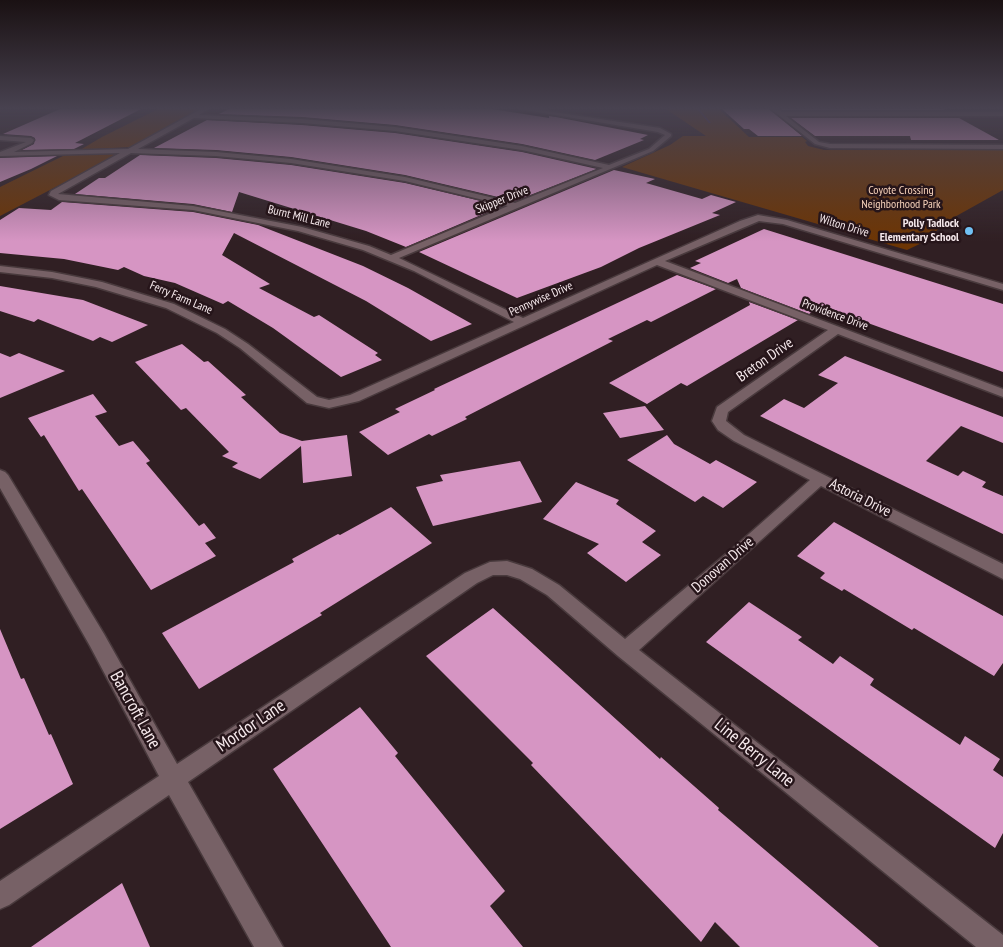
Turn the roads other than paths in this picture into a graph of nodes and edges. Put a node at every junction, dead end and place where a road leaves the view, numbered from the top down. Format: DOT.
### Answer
graph roads {
  1 [pos="48,153"];
  2 [pos="124,153"];
  3 [pos="186,153"];
  4 [pos="546,153"];
  5 [pos="643,153"];
  6 [pos="1,155"];
  7 [pos="610,167"];
  8 [pos="516,206"];
  9 [pos="763,218"];
  10 [pos="391,258"];
  11 [pos="658,262"];
  12 [pos="0,269"];
  13 [pos="1003,287"];
  14 [pos="523,322"];
  15 [pos="836,330"];
  16 [pos="1003,393"];
  17 [pos="329,404"];
  18 [pos="719,421"];
  19 [pos="0,475"];
  20 [pos="821,478"];
  21 [pos="507,568"];
  22 [pos="1003,572"];
  23 [pos="625,650"];
  24 [pos="173,779"];
  25 [pos="0,896"];
  26 [pos="269,947"];
  27 [pos="997,947"];
  1 -- 6 [label="street"];
  2 -- 10 [label="street, Burnt Mill Lane"];
  3 -- 8 [label="street"];
  4 -- 7 [label="street"];
  5 -- 7 [label="street, Skipper Drive"];
  7 -- 8 [label="street, Skipper Drive"];
  8 -- 10 [label="street, Skipper Drive"];
  9 -- 11 [label="street, Pennywise Drive"];
  9 -- 13 [label="street, Wilton Drive"];
  10 -- 14 [label="street, Burnt Mill Lane"];
  11 -- 14 [label="street, Pennywise Drive"];
  11 -- 15 [label="street, Providence Drive"];
  12 -- 17 [label="street, Ferry Farm Lane"];
  14 -- 17 [label="street, Pennywise Drive"];
  15 -- 16 [label="street, Providence Drive"];
  15 -- 18 [label="street, Breton Drive"];
  18 -- 20 [label="street, Astoria Drive"];
  19 -- 24 [label="street, Bancroft Lane"];
  20 -- 22 [label="street, Astoria Drive"];
  20 -- 23 [label="street, Donovan Drive"];
  21 -- 23 [label="street, Line Berry Lane"];
  21 -- 24 [label="street, Mordor Lane"];
  23 -- 27 [label="street, Line Berry Lane"];
  24 -- 25 [label="street, Mordor Lane"];
  24 -- 26 [label="street, Bancroft Lane"];
}
